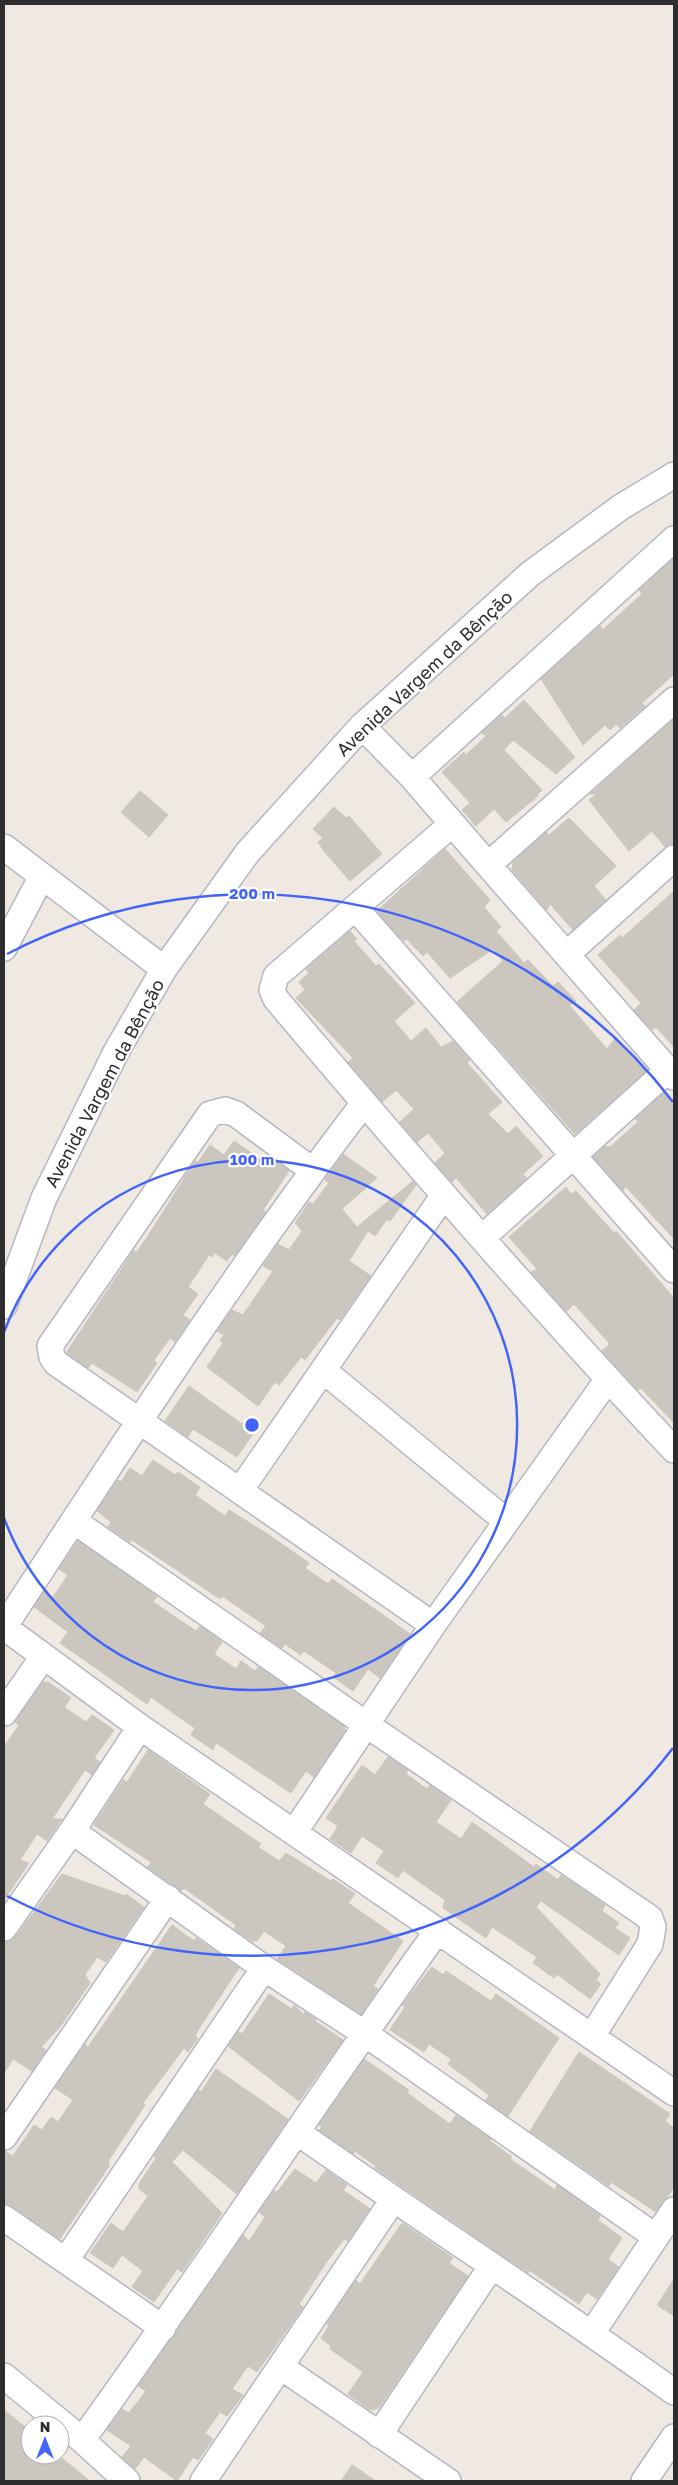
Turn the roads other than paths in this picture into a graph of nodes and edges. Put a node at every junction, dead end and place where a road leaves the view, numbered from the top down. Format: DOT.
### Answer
graph roads {
  1 [pos="674,475"];
  2 [pos="674,539"];
  3 [pos="674,700"];
  4 [pos="362,726"];
  5 [pos="412,777"];
  6 [pos="452,824"];
  7 [pos="4,847"];
  8 [pos="488,864"];
  9 [pos="670,869"];
  10 [pos="42,876"];
  11 [pos="356,909"];
  12 [pos="4,948"];
  13 [pos="567,954"];
  14 [pos="164,969"];
  15 [pos="671,1074"];
  16 [pos="364,1103"];
  17 [pos="572,1156"];
  18 [pos="312,1170"];
  19 [pos="444,1195"];
  20 [pos="482,1238"];
  21 [pos="674,1270"];
  22 [pos="4,1301"];
  23 [pos="323,1370"];
  24 [pos="608,1379"];
  25 [pos="140,1421"];
  26 [pos="674,1450"];
  27 [pos="241,1489"];
  28 [pos="74,1520"];
  29 [pos="506,1521"];
  30 [pos="433,1625"];
  31 [pos="4,1627"];
  32 [pos="43,1657"];
  33 [pos="4,1713"];
  34 [pos="367,1725"];
  35 [pos="140,1727"];
  36 [pos="72,1831"];
  37 [pos="295,1832"];
  38 [pos="168,1898"];
  39 [pos="4,1928"];
  40 [pos="438,1930"];
  41 [pos="264,1968"];
  42 [pos="364,2033"];
  43 [pos="592,2036"];
  44 [pos="674,2094"];
  45 [pos="297,2132"];
  46 [pos="4,2137"];
  47 [pos="393,2200"];
  48 [pos="674,2210"];
  49 [pos="4,2218"];
  50 [pos="656,2237"];
  51 [pos="66,2260"];
  52 [pos="491,2267"];
  53 [pos="163,2328"];
  54 [pos="592,2333"];
  55 [pos="281,2367"];
  56 [pos="4,2376"];
  57 [pos="674,2392"];
  58 [pos="378,2435"];
  59 [pos="674,2437"];
  60 [pos="82,2440"];
  61 [pos="127,2481"];
  62 [pos="203,2481"];
  63 [pos="448,2481"];
  64 [pos="644,2481"];
  1 -- 4 [label="street, Avenida Vargem da Bênção"];
  2 -- 5 [label="street"];
  3 -- 8 [label="street"];
  4 -- 5 [label="street"];
  4 -- 14 [label="street, Avenida Vargem da Bênção"];
  5 -- 6 [label="street"];
  6 -- 8 [label="street"];
  6 -- 11 [label="street"];
  7 -- 10 [label="street"];
  8 -- 13 [label="street"];
  9 -- 13 [label="street"];
  10 -- 12 [label="street"];
  10 -- 14 [label="street"];
  11 -- 16 [label="street"];
  11 -- 17 [label="street"];
  13 -- 15 [label="street"];
  14 -- 22 [label="street, Avenida Vargem da Bênção"];
  15 -- 17 [label="street"];
  16 -- 18 [label="street"];
  16 -- 19 [label="street"];
  17 -- 20 [label="street"];
  17 -- 21 [label="street"];
  18 -- 25 [label="street"];
  18 -- 25 [label="street"];
  19 -- 20 [label="street"];
  19 -- 23 [label="street"];
  20 -- 24 [label="street"];
  23 -- 27 [label="street"];
  23 -- 29 [label="street"];
  24 -- 26 [label="street"];
  24 -- 29 [label="street"];
  25 -- 27 [label="street"];
  25 -- 28 [label="street"];
  27 -- 30 [label="street"];
  28 -- 31 [label="street"];
  28 -- 34 [label="street"];
  29 -- 30 [label="street"];
  30 -- 34 [label="street"];
  31 -- 32 [label="street"];
  32 -- 33 [label="street"];
  32 -- 35 [label="street"];
  34 -- 37 [label="street"];
  34 -- 43 [label="street"];
  35 -- 36 [label="street"];
  35 -- 37 [label="street"];
  36 -- 38 [label="street"];
  36 -- 39 [label="street"];
  37 -- 40 [label="street"];
  38 -- 41 [label="street"];
  38 -- 46 [label="street"];
  40 -- 42 [label="street"];
  40 -- 43 [label="street"];
  41 -- 42 [label="street"];
  41 -- 51 [label="street"];
  42 -- 45 [label="street"];
  42 -- 50 [label="street"];
  43 -- 44 [label="street"];
  45 -- 47 [label="street"];
  45 -- 53 [label="street"];
  47 -- 52 [label="street"];
  47 -- 55 [label="street"];
  48 -- 50 [label="street"];
  49 -- 51 [label="street"];
  50 -- 54 [label="street"];
  51 -- 53 [label="street"];
  52 -- 54 [label="street"];
  52 -- 58 [label="street"];
  53 -- 60 [label="street"];
  54 -- 57 [label="street"];
  55 -- 58 [label="street"];
  55 -- 62 [label="street"];
  56 -- 60 [label="street"];
  58 -- 63 [label="street"];
  59 -- 64 [label="street"];
  60 -- 61 [label="street"];
}
